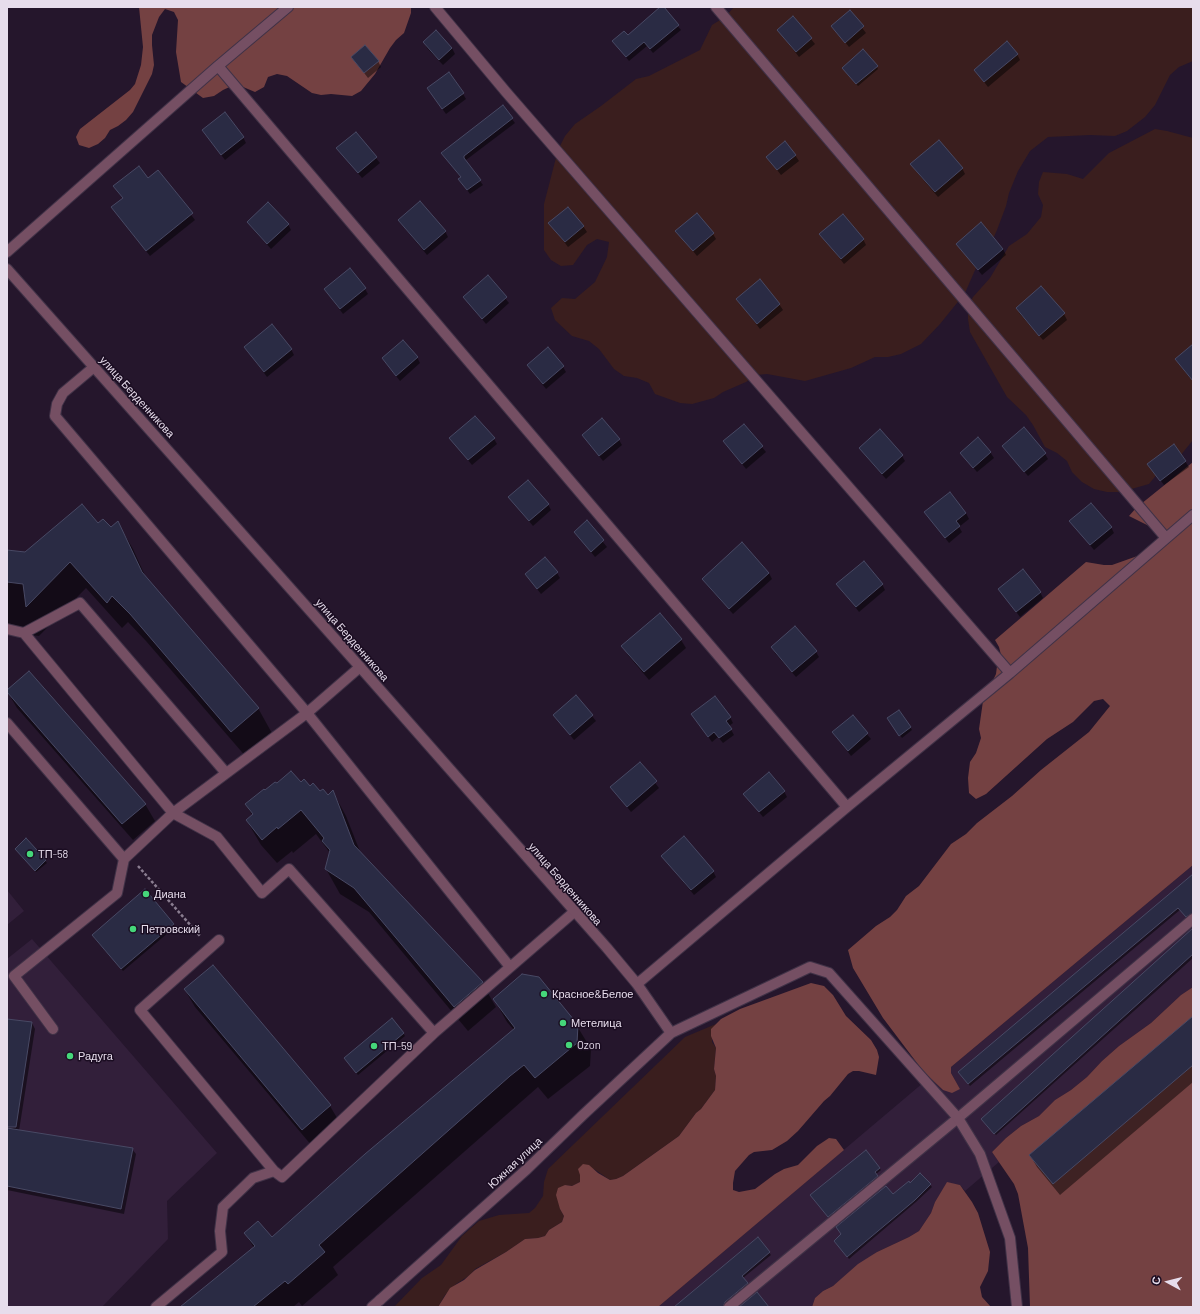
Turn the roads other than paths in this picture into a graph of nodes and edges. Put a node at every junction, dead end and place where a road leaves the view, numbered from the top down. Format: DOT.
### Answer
graph roads {
  1 [pos="288,7"];
  2 [pos="435,7"];
  3 [pos="716,7"];
  4 [pos="218,66"];
  5 [pos="7,252"];
  6 [pos="7,269"];
  7 [pos="94,367"];
  8 [pos="1193,515"];
  9 [pos="1166,538"];
  10 [pos="7,629"];
  11 [pos="24,633"];
  12 [pos="360,667"];
  13 [pos="1010,673"];
  14 [pos="307,713"];
  15 [pos="7,724"];
  16 [pos="226,773"];
  17 [pos="847,807"];
  18 [pos="172,813"];
  19 [pos="127,858"];
  20 [pos="574,912"];
  21 [pos="1193,919"];
  22 [pos="219,940"];
  23 [pos="510,967"];
  24 [pos="637,984"];
  25 [pos="53,1029"];
  26 [pos="434,1033"];
  27 [pos="671,1033"];
  28 [pos="958,1118"];
  29 [pos="274,1171"];
  30 [pos="156,1307"];
  31 [pos="372,1307"];
  32 [pos="729,1307"];
  33 [pos="1017,1307"];
  1 -- 4 [label="street"];
  2 -- 13 [label="street"];
  3 -- 9 [label="street"];
  4 -- 5 [label="street"];
  4 -- 17 [label="street"];
  6 -- 7 [label="street, улица Берденникова"];
  7 -- 12 [label="street, улица Берденникова"];
  7 -- 14 [label="street"];
  8 -- 9 [label="street"];
  9 -- 13 [label="street"];
  10 -- 11 [label="street"];
  11 -- 16 [label="street"];
  11 -- 18 [label="street"];
  12 -- 14 [label="street"];
  12 -- 20 [label="street, улица Берденникова"];
  13 -- 17 [label="street"];
  14 -- 16 [label="street"];
  14 -- 23 [label="street"];
  15 -- 19 [label="street"];
  16 -- 18 [label="street"];
  17 -- 24 [label="street"];
  18 -- 19 [label="street"];
  18 -- 26 [label="street"];
  19 -- 25 [label="street"];
  20 -- 23 [label="street"];
  20 -- 24 [label="street, улица Берденникова"];
  21 -- 28 [label="street"];
  22 -- 29 [label="street"];
  23 -- 26 [label="street"];
  24 -- 27 [label="street, улица Берденникова"];
  26 -- 29 [label="street"];
  27 -- 28 [label="street, Южная улица"];
  27 -- 31 [label="street, Южная улица"];
  28 -- 32 [label="street"];
  28 -- 33 [label="street, Южная улица"];
  29 -- 30 [label="street"];
}
